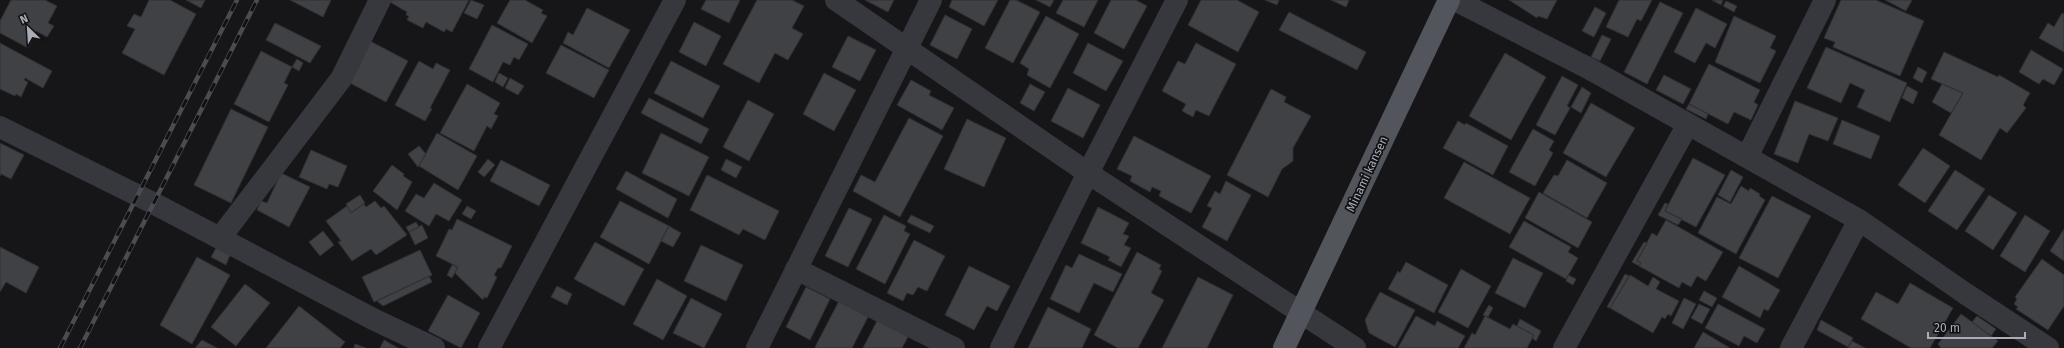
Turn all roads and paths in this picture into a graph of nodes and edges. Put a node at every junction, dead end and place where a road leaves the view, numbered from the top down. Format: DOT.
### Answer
graph roads {
  1 [pos="380,0"];
  2 [pos="676,0"];
  3 [pos="836,0"];
  4 [pos="930,0"];
  5 [pos="1449,0"];
  6 [pos="1454,0"];
  7 [pos="1825,0"];
  8 [pos="1171,2"];
  9 [pos="906,48"];
  10 [pos="1688,124"];
  11 [pos="0,126"];
  12 [pos="1747,157"];
  13 [pos="1088,173"];
  14 [pos="1860,220"];
  15 [pos="220,238"];
  16 [pos="796,269"];
  17 [pos="1301,314"];
  18 [pos="434,348"];
  19 [pos="489,348"];
  20 [pos="757,348"];
  21 [pos="954,348"];
  22 [pos="1001,348"];
  23 [pos="1284,348"];
  24 [pos="1354,348"];
  25 [pos="1564,348"];
  26 [pos="1791,348"];
  27 [pos="2048,348"];
  1 -- 15 [label="street"];
  2 -- 19 [label="street"];
  3 -- 9 [label="street"];
  4 -- 9 [label="street"];
  5 -- 17 [label="main road, Minami kansen"];
  6 -- 10 [label="street"];
  7 -- 12 [label="street"];
  8 -- 13 [label="street"];
  9 -- 13 [label="street"];
  9 -- 16 [label="street"];
  10 -- 12 [label="street"];
  10 -- 25 [label="street"];
  11 -- 15 [label="street"];
  12 -- 14 [label="street"];
  13 -- 17 [label="street"];
  13 -- 22 [label="street"];
  14 -- 26 [label="street"];
  14 -- 27 [label="street"];
  15 -- 18 [label="street"];
  16 -- 20 [label="street"];
  16 -- 21 [label="street"];
  17 -- 23 [label="main road, Minami kansen"];
  17 -- 24 [label="street"];
}
